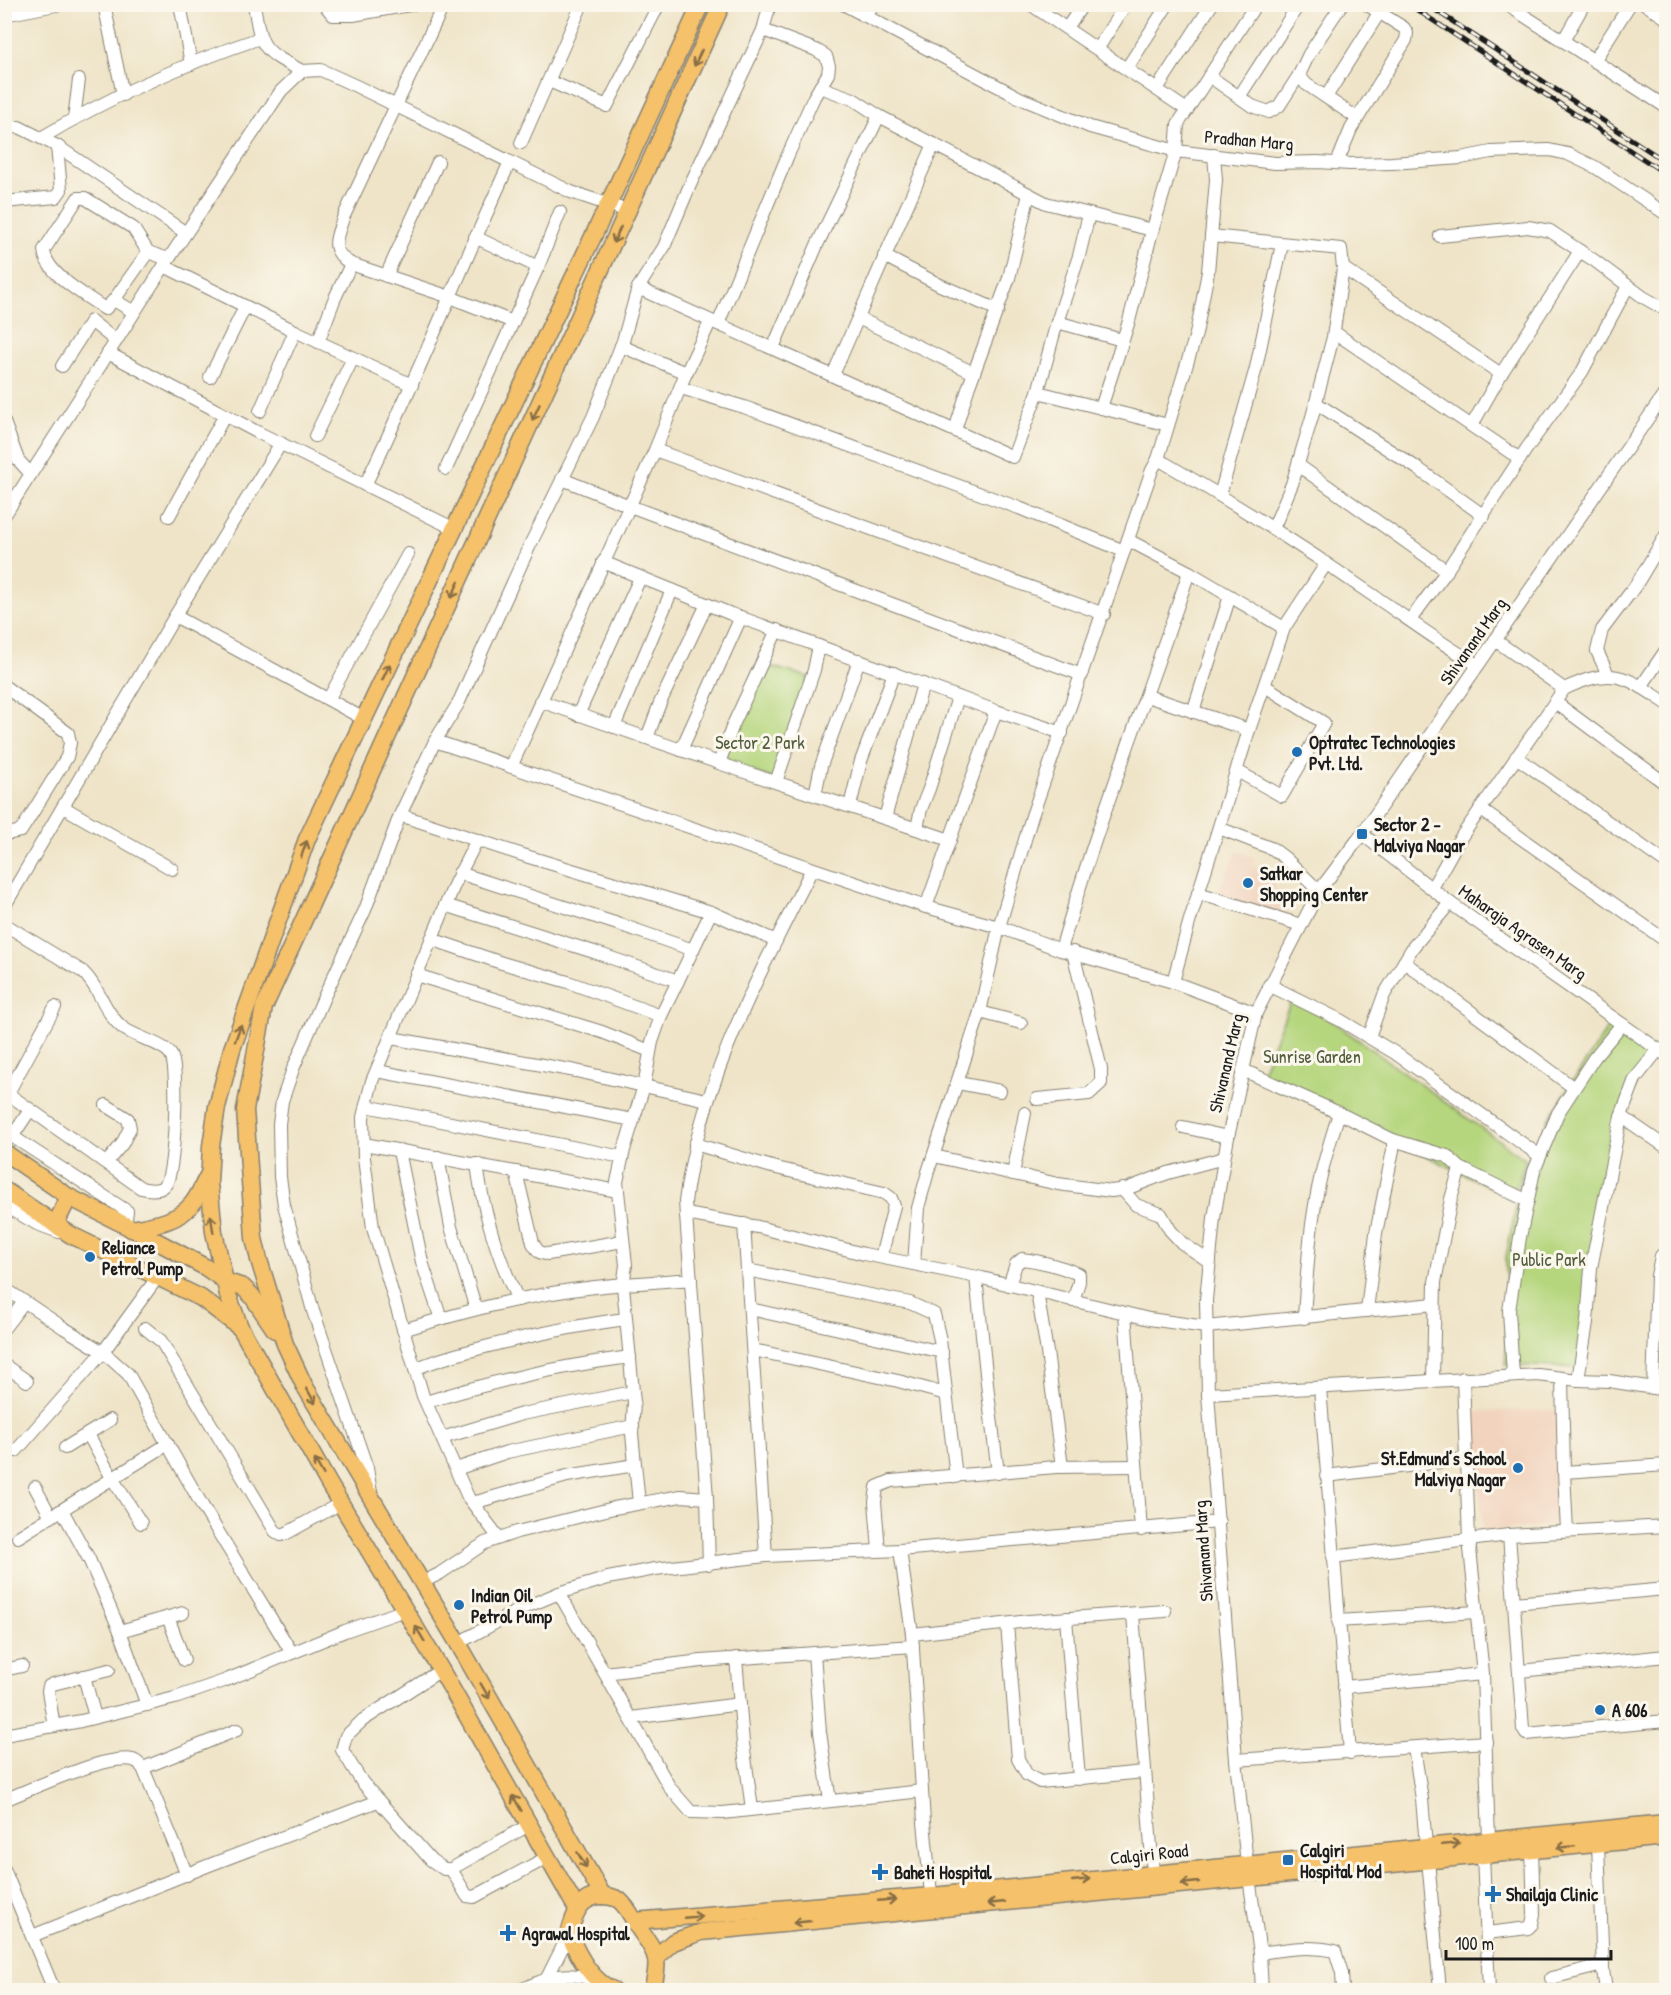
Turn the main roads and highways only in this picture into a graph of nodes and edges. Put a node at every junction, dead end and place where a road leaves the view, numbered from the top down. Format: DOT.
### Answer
graph roads {
  1 [pos="701,4"];
  2 [pos="722,4"];
  3 [pos="7,1140"];
  4 [pos="209,1173"];
  5 [pos="4,1190"];
  6 [pos="69,1197"];
  7 [pos="55,1225"];
  8 [pos="128,1227"];
  9 [pos="259,1260"];
  10 [pos="243,1287"];
  11 [pos="226,1288"];
  12 [pos="201,1298"];
  13 [pos="240,1328"];
  14 [pos="285,1344"];
  15 [pos="1666,1823"];
  16 [pos="1666,1837"];
  17 [pos="1486,1847"];
  18 [pos="1247,1871"];
  19 [pos="603,1896"];
  20 [pos="932,1903"];
  21 [pos="577,1909"];
  22 [pos="634,1921"];
  23 [pos="656,1957"];
  24 [pos="654,1985"];
  25 [pos="606,1987"];
  26 [pos="637,1990"];
  4 -- 1 [label="main road, one-way"];
  2 -- 9 [label="main road, one-way"];
  3 -- 6 [label="main road"];
  4 -- 8 [label="main road"];
  11 -- 4 [label="main road, one-way"];
  5 -- 7 [label="main road"];
  6 -- 7 [label="main road"];
  6 -- 8 [label="main road"];
  7 -- 12 [label="main road"];
  8 -- 11 [label="main road"];
  9 -- 10 [label="main road"];
  9 -- 14 [label="main road"];
  10 -- 11 [label="main road"];
  10 -- 14 [label="main road"];
  11 -- 12 [label="main road"];
  11 -- 13 [label="main road"];
  12 -- 13 [label="main road"];
  21 -- 13 [label="main road, one-way"];
  14 -- 19 [label="main road, one-way"];
  15 -- 17 [label="main road, Calgiri Road"];
  16 -- 17 [label="main road, Calgiri Road, one-way"];
  17 -- 18 [label="main road, Calgiri Road"];
  18 -- 20 [label="main road, Calgiri Road, one-way"];
  20 -- 18 [label="main road, Calgiri Road, one-way"];
  19 -- 21 [label="main road"];
  19 -- 22 [label="main road"];
  22 -- 20 [label="main road, Calgiri Road, one-way"];
  20 -- 23 [label="main road, Calgiri Road, one-way"];
  21 -- 25 [label="main road"];
  22 -- 23 [label="main road"];
  23 -- 24 [label="main road"];
  24 -- 26 [label="main road"];
}
